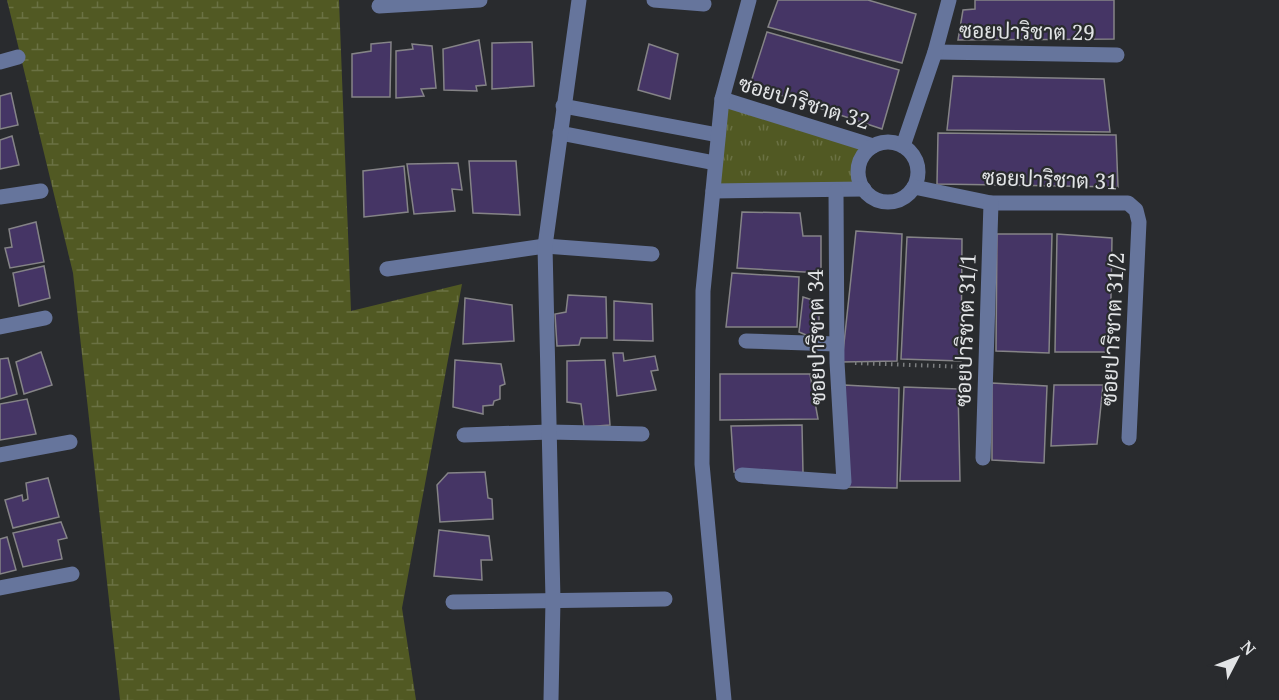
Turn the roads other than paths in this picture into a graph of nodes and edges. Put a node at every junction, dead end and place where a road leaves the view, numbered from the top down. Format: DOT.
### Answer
graph roads {
  1 [pos="480,0"];
  2 [pos="579,0"];
  3 [pos="654,0"];
  4 [pos="749,0"];
  5 [pos="948,0"];
  6 [pos="704,4"];
  7 [pos="379,6"];
  8 [pos="935,52"];
  9 [pos="1117,55"];
  10 [pos="18,57"];
  11 [pos="0,62"];
  12 [pos="722,99"];
  13 [pos="563,106"];
  14 [pos="560,133"];
  15 [pos="718,135"];
  16 [pos="873,146"];
  17 [pos="903,146"];
  18 [pos="715,163"];
  19 [pos="914,187"];
  20 [pos="864,189"];
  21 [pos="41,191"];
  22 [pos="713,191"];
  23 [pos="836,191"];
  24 [pos="0,197"];
  25 [pos="991,203"];
  26 [pos="1139,222"];
  27 [pos="545,246"];
  28 [pos="652,254"];
  29 [pos="387,269"];
  30 [pos="45,318"];
  31 [pos="0,327"];
  32 [pos="746,341"];
  33 [pos="836,344"];
  34 [pos="549,432"];
  35 [pos="642,434"];
  36 [pos="464,435"];
  37 [pos="1129,438"];
  38 [pos="70,442"];
  39 [pos="0,455"];
  40 [pos="983,458"];
  41 [pos="742,475"];
  42 [pos="72,574"];
  43 [pos="0,588"];
  44 [pos="665,599"];
  45 [pos="553,600"];
  46 [pos="453,602"];
  47 [pos="551,700"];
  48 [pos="724,700"];
  1 -- 7 [label="street"];
  2 -- 13 [label="street"];
  3 -- 6 [label="street"];
  4 -- 12 [label="street"];
  5 -- 8 [label="street"];
  8 -- 9 [label="street, ซอยปาริชาต 29"];
  8 -- 17 [label="street"];
  10 -- 11 [label="street"];
  12 -- 15 [label="street"];
  12 -- 16 [label="street, ซอยปาริชาต 32"];
  13 -- 14 [label="street"];
  13 -- 15 [label="street"];
  14 -- 18 [label="street"];
  14 -- 27 [label="street"];
  15 -- 18 [label="street"];
  16 -- 17 [label="street"];
  16 -- 20 [label="street"];
  17 -- 19 [label="street"];
  18 -- 22 [label="street"];
  19 -- 20 [label="street"];
  19 -- 25 [label="street, ซอยปาริชาต 31"];
  20 -- 23 [label="street"];
  21 -- 24 [label="street"];
  22 -- 23 [label="street"];
  22 -- 48 [label="street"];
  23 -- 33 [label="street, ซอยปาริชาต 34"];
  25 -- 26 [label="street, ซอยปาริชาต 31"];
  25 -- 40 [label="street, ซอยปาริชาต 31/1"];
  26 -- 37 [label="street, ซอยปาริชาต 31/2"];
  27 -- 28 [label="street"];
  27 -- 29 [label="street"];
  27 -- 34 [label="street"];
  30 -- 31 [label="street"];
  32 -- 33 [label="street"];
  33 -- 41 [label="street, ซอยปาริชาต 34"];
  34 -- 35 [label="street"];
  34 -- 36 [label="street"];
  34 -- 45 [label="street"];
  38 -- 39 [label="street"];
  42 -- 43 [label="street"];
  44 -- 45 [label="street"];
  45 -- 46 [label="street"];
  45 -- 47 [label="street"];
}
